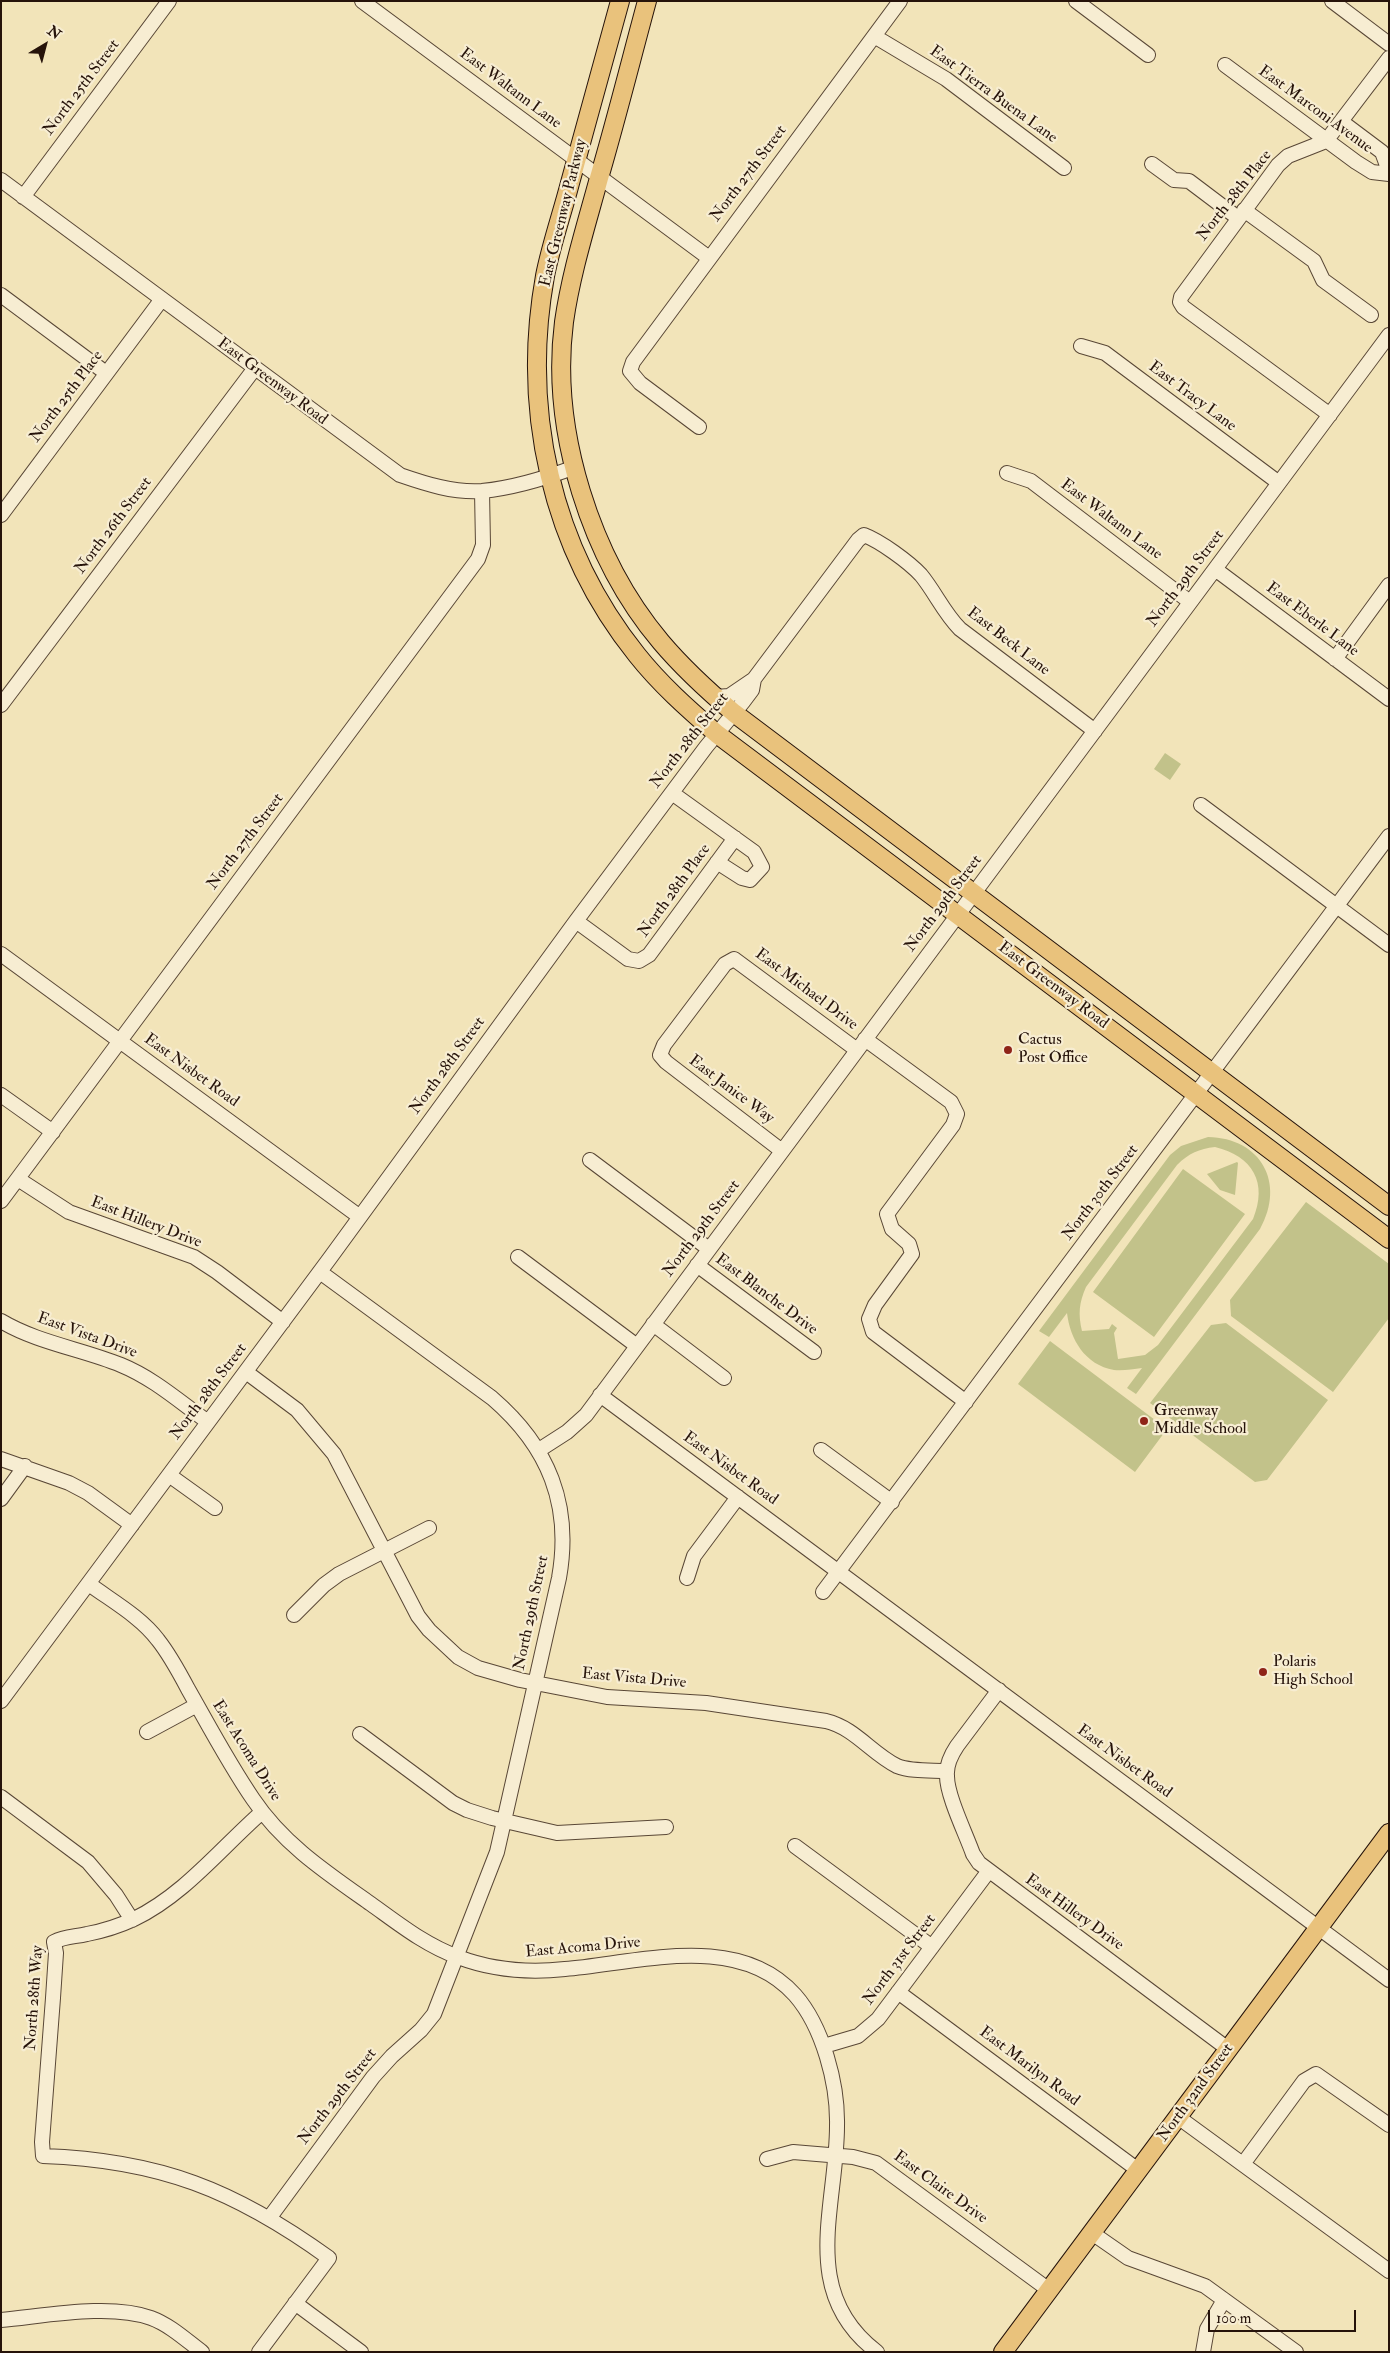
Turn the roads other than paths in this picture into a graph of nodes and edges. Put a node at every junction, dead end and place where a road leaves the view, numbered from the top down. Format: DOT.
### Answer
graph roads {
  1 [pos="169,1"];
  2 [pos="362,1"];
  3 [pos="620,1"];
  4 [pos="647,1"];
  5 [pos="900,1"];
  6 [pos="1076,1"];
  7 [pos="1332,1"];
  8 [pos="874,36"];
  9 [pos="1389,44"];
  10 [pos="1148,55"];
  11 [pos="1389,58"];
  12 [pos="1225,64"];
  13 [pos="1342,122"];
  14 [pos="1326,141"];
  15 [pos="576,160"];
  16 [pos="1152,164"];
  17 [pos="1064,168"];
  18 [pos="1389,172"];
  19 [pos="600,178"];
  20 [pos="1,180"];
  21 [pos="24,197"];
  22 [pos="1241,214"];
  23 [pos="708,258"];
  24 [pos="1,295"];
  25 [pos="162,299"];
  26 [pos="1371,315"];
  27 [pos="541,317"];
  28 [pos="564,322"];
  29 [pos="1389,335"];
  30 [pos="1081,346"];
  31 [pos="255,368"];
  32 [pos="106,373"];
  33 [pos="1330,415"];
  34 [pos="699,427"];
  35 [pos="575,468"];
  36 [pos="1007,473"];
  37 [pos="549,477"];
  38 [pos="1279,483"];
  39 [pos="482,490"];
  40 [pos="1,515"];
  41 [pos="864,535"];
  42 [pos="1215,569"];
  43 [pos="1389,585"];
  44 [pos="632,600"];
  45 [pos="1190,602"];
  46 [pos="609,615"];
  47 [pos="1335,659"];
  48 [pos="754,679"];
  49 [pos="715,697"];
  50 [pos="1389,699"];
  51 [pos="1,705"];
  52 [pos="734,713"];
  53 [pos="1095,731"];
  54 [pos="717,734"];
  55 [pos="822,780"];
  56 [pos="672,793"];
  57 [pos="803,799"];
  58 [pos="1201,805"];
  59 [pos="1389,836"];
  60 [pos="735,838"];
  61 [pos="717,862"];
  62 [pos="973,893"];
  63 [pos="1337,906"];
  64 [pos="958,914"];
  65 [pos="576,921"];
  66 [pos="1389,944"];
  67 [pos="1,954"];
  68 [pos="120,1041"];
  69 [pos="861,1045"];
  70 [pos="660,1055"];
  71 [pos="1212,1073"];
  72 [pos="1197,1093"];
  73 [pos="1,1094"];
  74 [pos="53,1132"];
  75 [pos="782,1151"];
  76 [pos="590,1160"];
  77 [pos="18,1179"];
  78 [pos="1,1201"];
  79 [pos="1389,1206"];
  80 [pos="360,1217"];
  81 [pos="1389,1239"];
  82 [pos="709,1249"];
  83 [pos="518,1257"];
  84 [pos="697,1265"];
  85 [pos="320,1272"];
  86 [pos="1,1321"];
  87 [pos="283,1322"];
  88 [pos="653,1324"];
  89 [pos="637,1346"];
  90 [pos="814,1352"];
  91 [pos="246,1372"];
  92 [pos="724,1378"];
  93 [pos="600,1395"];
  94 [pos="966,1402"];
  95 [pos="208,1422"];
  96 [pos="539,1450"];
  97 [pos="821,1450"];
  98 [pos="1,1459"];
  99 [pos="25,1466"];
  100 [pos="169,1475"];
  101 [pos="738,1497"];
  102 [pos="1,1499"];
  103 [pos="892,1502"];
  104 [pos="214,1508"];
  105 [pos="132,1525"];
  106 [pos="429,1528"];
  107 [pos="385,1551"];
  108 [pos="840,1572"];
  109 [pos="687,1578"];
  110 [pos="89,1584"];
  111 [pos="824,1592"];
  112 [pos="294,1615"];
  113 [pos="535,1683"];
  114 [pos="999,1690"];
  115 [pos="1,1701"];
  116 [pos="197,1704"];
  117 [pos="147,1732"];
  118 [pos="360,1734"];
  119 [pos="947,1771"];
  120 [pos="1,1797"];
  121 [pos="262,1812"];
  122 [pos="505,1821"];
  123 [pos="666,1827"];
  124 [pos="1389,1834"];
  125 [pos="795,1846"];
  126 [pos="988,1872"];
  127 [pos="132,1920"];
  128 [pos="1318,1927"];
  129 [pos="932,1948"];
  130 [pos="458,1957"];
  131 [pos="1389,1980"];
  132 [pos="898,1992"];
  133 [pos="824,2046"];
  134 [pos="1228,2049"];
  135 [pos="1178,2117"];
  136 [pos="1389,2125"];
  137 [pos="835,2155"];
  138 [pos="766,2159"];
  139 [pos="1243,2164"];
  140 [pos="1138,2170"];
  141 [pos="270,2217"];
  142 [pos="1092,2233"];
  143 [pos="1389,2271"];
  144 [pos="1050,2290"];
  145 [pos="1224,2300"];
  146 [pos="295,2303"];
  147 [pos="1,2320"];
  148 [pos="202,2352"];
  149 [pos="259,2352"];
  150 [pos="361,2352"];
  151 [pos="877,2352"];
  152 [pos="1002,2352"];
  153 [pos="1203,2352"];
  154 [pos="1296,2352"];
  1 -- 21 [label="street, North 25th Street"];
  2 -- 15 [label="street, East Waltann Lane"];
  3 -- 15 [label="main road, East Greenway Parkway"];
  4 -- 19 [label="main road, East Greenway Parkway"];
  5 -- 8 [label="street, North 27th Street"];
  6 -- 10 [label="street"];
  7 -- 9 [label="street"];
  8 -- 17 [label="street, East Tierra Buena Lane"];
  8 -- 23 [label="street, North 27th Street"];
  11 -- 13 [label="street, North 28th Place"];
  12 -- 14 [label="street, East Marconi Avenue"];
  13 -- 14 [label="street, North 28th Place"];
  13 -- 18 [label="street, East Marconi Avenue"];
  14 -- 18 [label="street, East Marconi Avenue"];
  14 -- 22 [label="street, North 28th Place"];
  15 -- 19 [label="street, East Waltann Lane"];
  15 -- 27 [label="main road, East Greenway Parkway"];
  16 -- 22 [label="street"];
  19 -- 23 [label="street, East Waltann Lane"];
  19 -- 28 [label="main road, East Greenway Parkway"];
  20 -- 21 [label="street, East Greenway Road"];
  21 -- 25 [label="street, East Greenway Road"];
  22 -- 26 [label="street"];
  22 -- 33 [label="street, North 28th Place"];
  23 -- 34 [label="street, North 27th Street"];
  24 -- 32 [label="street"];
  25 -- 31 [label="street, East Greenway Road"];
  25 -- 32 [label="street, North 25th Place"];
  27 -- 28 [label="main road"];
  27 -- 37 [label="main road, East Greenway Parkway"];
  28 -- 35 [label="main road, East Greenway Parkway"];
  29 -- 33 [label="street, North 29th Street"];
  30 -- 38 [label="street, East Tracy Lane"];
  31 -- 39 [label="street, East Greenway Road"];
  31 -- 51 [label="street, North 26th Street"];
  32 -- 40 [label="street, North 25th Place"];
  33 -- 38 [label="street, North 29th Street"];
  35 -- 37 [label="street, East Greenway Road"];
  35 -- 44 [label="main road, East Greenway Parkway"];
  36 -- 45 [label="street, East Waltann Lane"];
  37 -- 39 [label="street, East Greenway Road"];
  37 -- 46 [label="main road, East Greenway Parkway"];
  38 -- 42 [label="street, North 29th Street"];
  39 -- 68 [label="street, North 27th Street"];
  41 -- 48 [label="street, North 28th Street"];
  41 -- 53 [label="street, East Beck Lane"];
  42 -- 45 [label="street, North 29th Street"];
  42 -- 47 [label="street, East Eberle Lane"];
  43 -- 47 [label="street"];
  44 -- 46 [label="main road"];
  44 -- 49 [label="main road, East Greenway Parkway"];
  45 -- 53 [label="street, North 29th Street"];
  46 -- 54 [label="main road, East Greenway Parkway"];
  47 -- 50 [label="street, East Eberle Lane"];
  48 -- 49 [label="street, North 28th Street"];
  48 -- 52 [label="street, North 28th Street"];
  49 -- 52 [label="main road, East Greenway Parkway"];
  52 -- 54 [label="street, North 28th Street"];
  52 -- 55 [label="main road, East Greenway Road"];
  53 -- 62 [label="street, North 29th Street"];
  54 -- 56 [label="street, North 28th Street"];
  54 -- 57 [label="main road, East Greenway Road"];
  55 -- 57 [label="main road"];
  55 -- 62 [label="main road, East Greenway Road"];
  56 -- 60 [label="street"];
  56 -- 65 [label="street, North 28th Street"];
  57 -- 64 [label="main road, East Greenway Road"];
  58 -- 63 [label="street"];
  59 -- 63 [label="street, North 30th Street"];
  60 -- 61 [label="street, North 28th Place"];
  60 -- 61 [label="street"];
  61 -- 65 [label="street, North 28th Place"];
  62 -- 64 [label="street, North 29th Street"];
  62 -- 71 [label="main road, East Greenway Road"];
  63 -- 66 [label="street"];
  63 -- 71 [label="street, North 30th Street"];
  64 -- 69 [label="street, North 29th Street"];
  64 -- 72 [label="main road, East Greenway Road"];
  65 -- 80 [label="street, North 28th Street"];
  67 -- 68 [label="street, East Nisbet Road"];
  68 -- 74 [label="street, North 27th Street"];
  68 -- 80 [label="street, East Nisbet Road"];
  69 -- 70 [label="street, East Michael Drive"];
  69 -- 75 [label="street, North 29th Street"];
  69 -- 94 [label="street, East Michael Drive"];
  70 -- 75 [label="street, East Janice Way"];
  71 -- 72 [label="street, North 30th Street"];
  71 -- 79 [label="main road, East Greenway Road"];
  72 -- 81 [label="main road, East Greenway Road"];
  72 -- 94 [label="street, North 30th Street"];
  73 -- 74 [label="street"];
  74 -- 77 [label="street, North 27th Street"];
  75 -- 82 [label="street, North 29th Street"];
  76 -- 82 [label="street, East Blanche Drive"];
  77 -- 78 [label="street, North 27th Street"];
  77 -- 87 [label="street, East Hillery Drive"];
  80 -- 85 [label="street, North 28th Street"];
  82 -- 84 [label="street, North 29th Street"];
  83 -- 89 [label="street"];
  84 -- 88 [label="street, North 29th Street"];
  84 -- 90 [label="street, East Blanche Drive"];
  85 -- 87 [label="street, North 28th Street"];
  85 -- 96 [label="street"];
  86 -- 95 [label="street, East Vista Drive"];
  87 -- 91 [label="street, North 28th Street"];
  88 -- 89 [label="street, North 29th Street"];
  88 -- 92 [label="street"];
  89 -- 93 [label="street, North 29th Street"];
  91 -- 95 [label="street, North 28th Street"];
  91 -- 107 [label="street, East Vista Drive"];
  93 -- 96 [label="street, North 29th Street"];
  93 -- 101 [label="street, East Nisbet Road"];
  94 -- 103 [label="street, North 30th Street"];
  95 -- 100 [label="street, North 28th Street"];
  96 -- 113 [label="street, North 29th Street"];
  97 -- 103 [label="street"];
  98 -- 99 [label="street"];
  99 -- 102 [label="street"];
  99 -- 105 [label="street"];
  100 -- 104 [label="street"];
  100 -- 105 [label="street, North 28th Street"];
  101 -- 108 [label="street, East Nisbet Road"];
  101 -- 109 [label="street"];
  103 -- 108 [label="street, North 30th Street"];
  105 -- 110 [label="street, North 28th Street"];
  106 -- 107 [label="street"];
  107 -- 112 [label="street"];
  107 -- 113 [label="street, East Vista Drive"];
  108 -- 111 [label="street"];
  108 -- 114 [label="street, East Nisbet Road"];
  110 -- 115 [label="street, North 28th Street"];
  110 -- 116 [label="street, East Acoma Drive"];
  113 -- 119 [label="street, East Vista Drive"];
  113 -- 122 [label="street, North 29th Street"];
  114 -- 119 [label="street"];
  114 -- 128 [label="street, East Nisbet Road"];
  116 -- 117 [label="street"];
  116 -- 121 [label="street, East Acoma Drive"];
  118 -- 122 [label="street"];
  119 -- 126 [label="street, East Hillery Drive"];
  120 -- 127 [label="street"];
  121 -- 127 [label="street, North 28th Way"];
  121 -- 130 [label="street, East Acoma Drive"];
  122 -- 123 [label="street"];
  122 -- 130 [label="street, North 29th Street"];
  124 -- 128 [label="main road, North 32nd Street"];
  125 -- 129 [label="street"];
  126 -- 129 [label="street, North 31st Street"];
  126 -- 134 [label="street, East Hillery Drive"];
  127 -- 141 [label="street, North 28th Way"];
  128 -- 131 [label="street, East Nisbet Road"];
  128 -- 134 [label="main road, North 32nd Street"];
  129 -- 132 [label="street, North 31st Street"];
  130 -- 133 [label="street, East Acoma Drive"];
  130 -- 141 [label="street, North 29th Street"];
  132 -- 133 [label="street, North 31st Street"];
  132 -- 140 [label="street, East Marilyn Road"];
  133 -- 137 [label="street, East Acoma Drive"];
  134 -- 135 [label="main road, North 32nd Street"];
  135 -- 139 [label="street"];
  135 -- 140 [label="main road, North 32nd Street"];
  136 -- 139 [label="street"];
  137 -- 138 [label="street, East Claire Drive"];
  137 -- 144 [label="street, East Claire Drive"];
  137 -- 151 [label="street, East Acoma Drive"];
  139 -- 143 [label="street"];
  140 -- 142 [label="main road, North 32nd Street"];
  141 -- 146 [label="street"];
  142 -- 144 [label="main road, North 32nd Street"];
  142 -- 145 [label="street"];
  144 -- 152 [label="main road, North 32nd Street"];
  145 -- 153 [label="street"];
  145 -- 154 [label="street"];
  146 -- 149 [label="street"];
  146 -- 150 [label="street"];
  147 -- 148 [label="street"];
}
